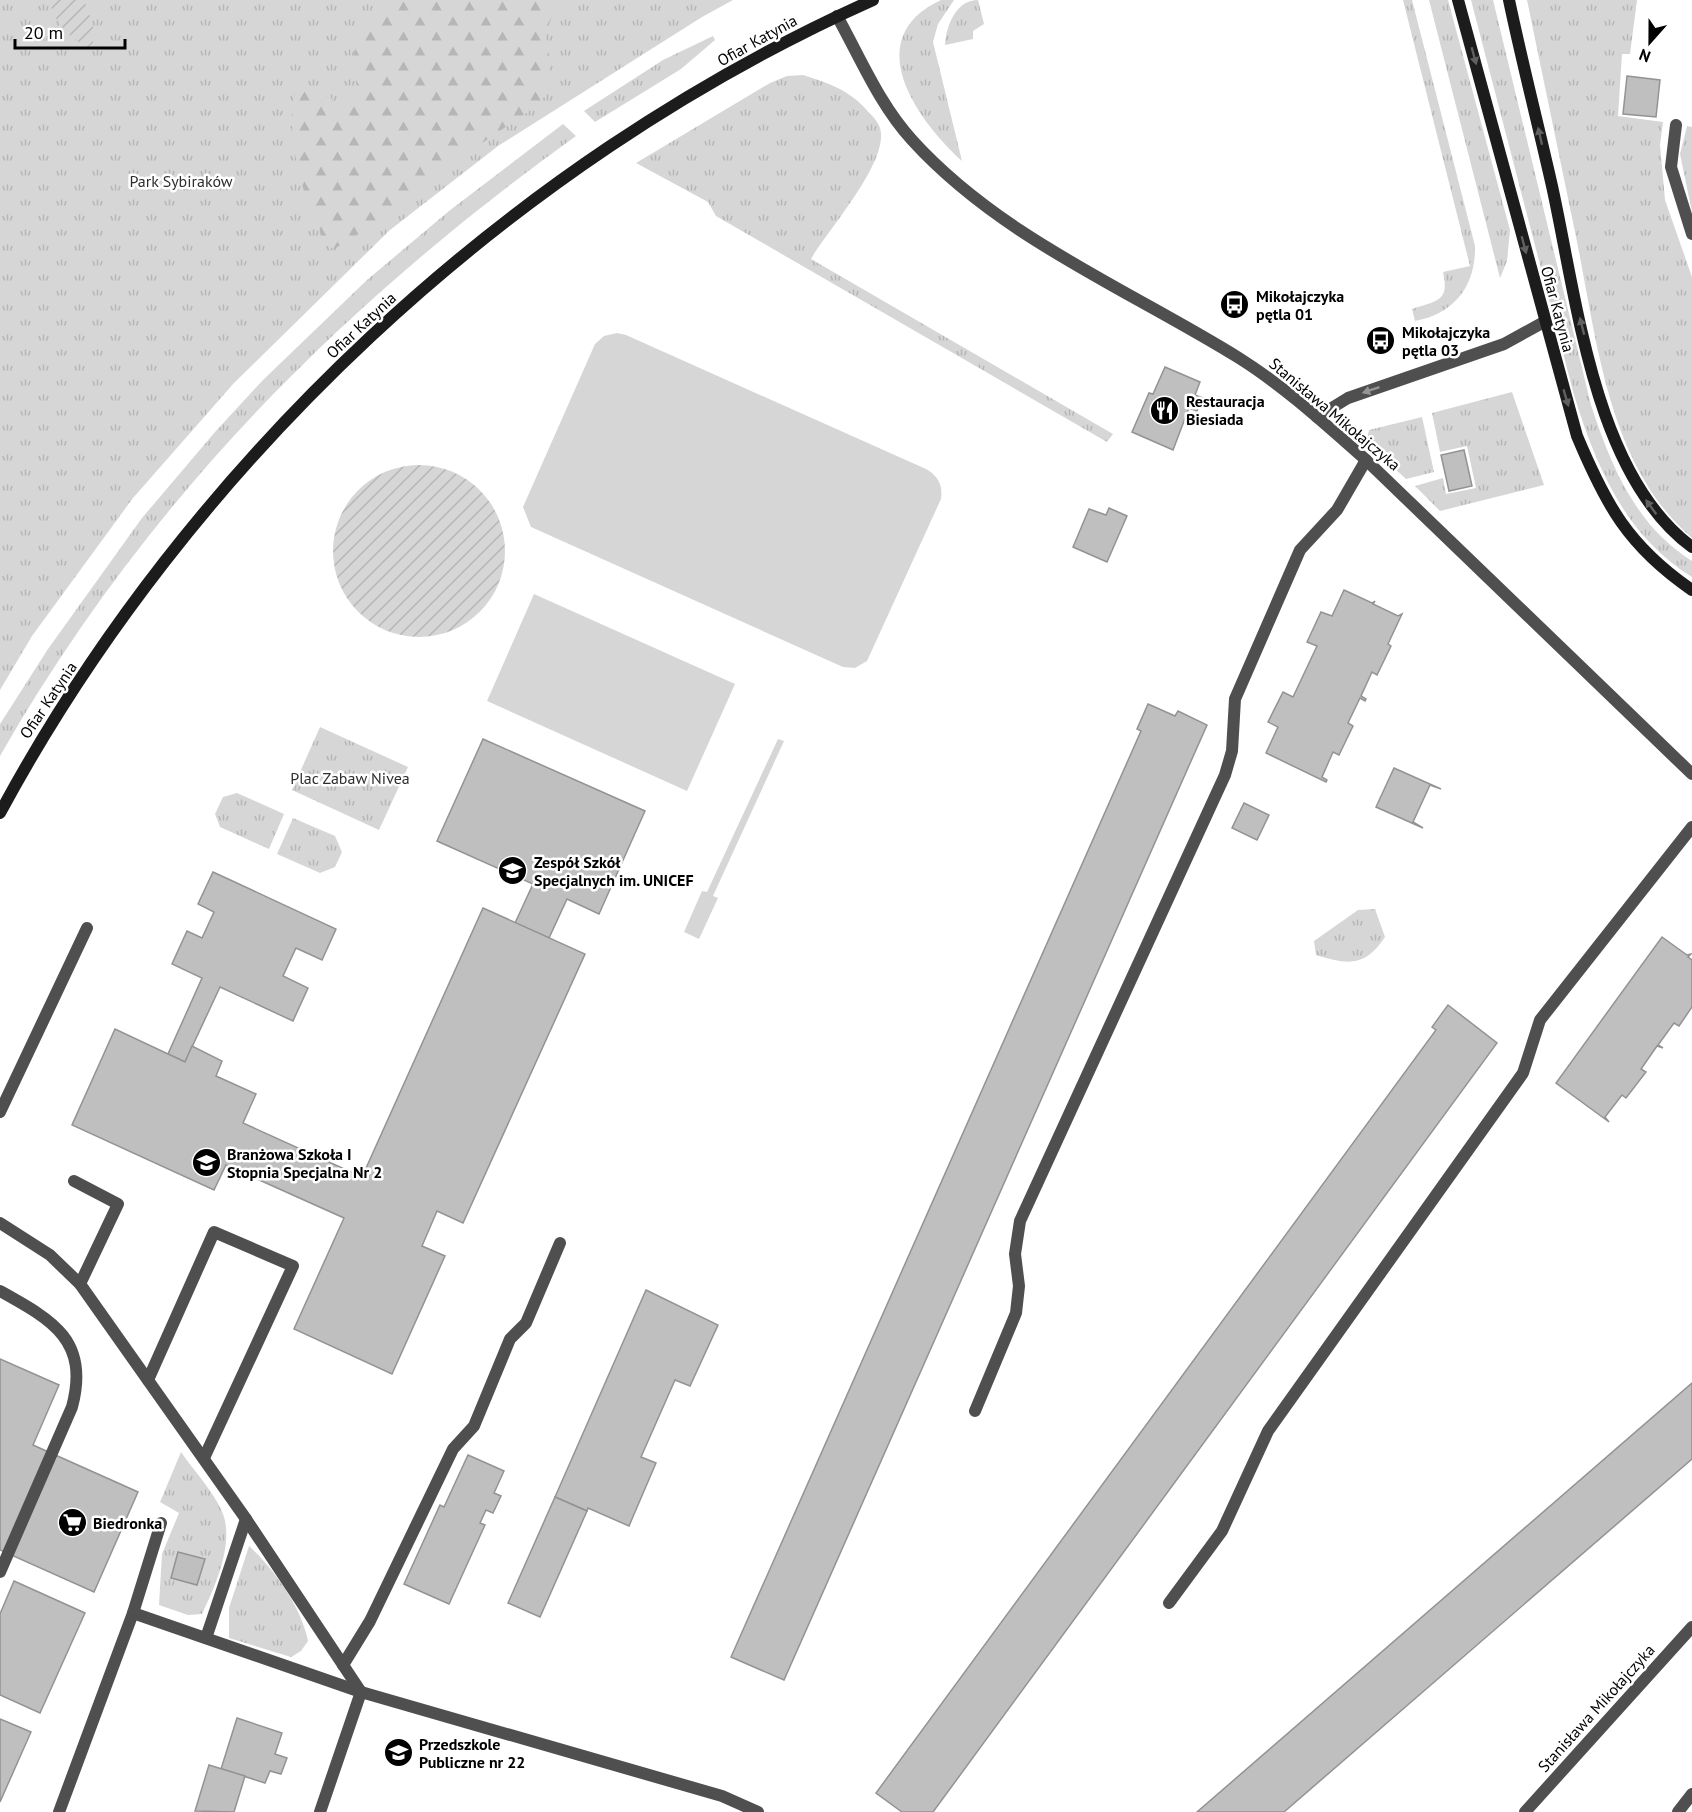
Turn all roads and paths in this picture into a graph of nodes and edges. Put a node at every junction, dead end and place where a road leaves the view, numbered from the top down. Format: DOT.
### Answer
graph roads {
  1 [pos="873,0"];
  2 [pos="1458,0"];
  3 [pos="1509,0"];
  4 [pos="837,16"];
  5 [pos="1676,124"];
  6 [pos="1692,234"];
  7 [pos="1544,321"];
  8 [pos="1317,417"];
  9 [pos="1366,460"];
  10 [pos="1692,548"];
  11 [pos="1692,590"];
  12 [pos="1692,774"];
  13 [pos="0,813"];
  14 [pos="1692,827"];
  15 [pos="87,928"];
  16 [pos="0,1112"];
  17 [pos="74,1181"];
  18 [pos="0,1223"];
  19 [pos="560,1243"];
  20 [pos="80,1284"];
  21 [pos="0,1291"];
  22 [pos="148,1380"];
  23 [pos="975,1411"];
  24 [pos="204,1458"];
  25 [pos="246,1519"];
  26 [pos="161,1523"];
  27 [pos="0,1572"];
  28 [pos="1169,1603"];
  29 [pos="133,1613"];
  30 [pos="1692,1627"];
  31 [pos="206,1638"];
  32 [pos="343,1665"];
  33 [pos="361,1692"];
  34 [pos="1692,1794"];
  35 [pos="59,1812"];
  36 [pos="320,1812"];
  37 [pos="758,1812"];
  38 [pos="1526,1812"];
  39 [pos="1678,1812"];
  1 -- 4 [label="street, Ofiar Katynia"];
  2 -- 7 [label="street, Ofiar Katynia, one-way"];
  10 -- 3 [label="street, Ofiar Katynia, one-way"];
  4 -- 8 [label="street, Stanisława Mikołajczyka"];
  4 -- 13 [label="street, Ofiar Katynia"];
  5 -- 6 [label="street"];
  7 -- 8 [label="street, one-way"];
  7 -- 11 [label="street, Ofiar Katynia, one-way"];
  8 -- 9 [label="street, Stanisława Mikołajczyka"];
  9 -- 12 [label="street, Stanisława Mikołajczyka"];
  9 -- 23 [label="street"];
  14 -- 28 [label="street"];
  15 -- 16 [label="street"];
  17 -- 20 [label="street"];
  18 -- 20 [label="street"];
  19 -- 32 [label="street"];
  20 -- 22 [label="street"];
  21 -- 27 [label="street"];
  22 -- 24 [label="street"];
  22 -- 24 [label="street"];
  24 -- 25 [label="street"];
  25 -- 31 [label="street"];
  25 -- 32 [label="street"];
  26 -- 29 [label="street"];
  29 -- 31 [label="street"];
  29 -- 35 [label="street"];
  30 -- 38 [label="street, Stanisława Mikołajczyka"];
  31 -- 33 [label="street"];
  32 -- 33 [label="street"];
  33 -- 36 [label="street"];
  33 -- 37 [label="street"];
  34 -- 39 [label="street"];
}
